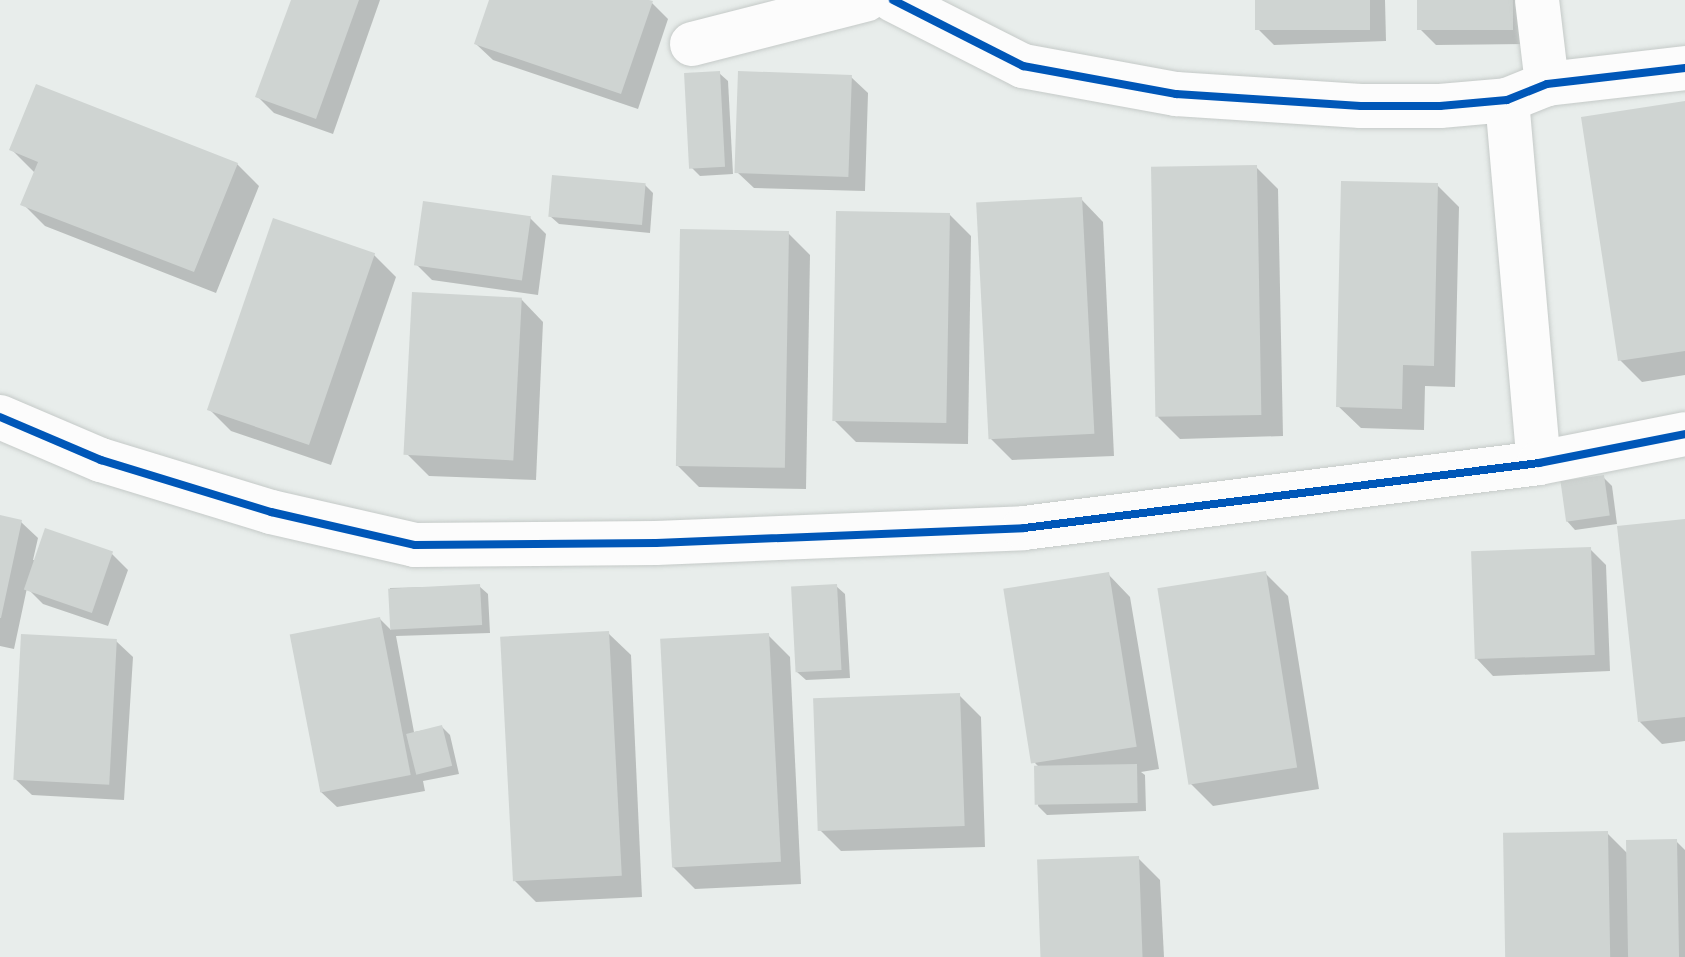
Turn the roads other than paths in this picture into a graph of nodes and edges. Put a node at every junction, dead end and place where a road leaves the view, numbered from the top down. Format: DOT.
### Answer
graph roads {
  1 [pos="865,0"];
  2 [pos="893,0"];
  3 [pos="1537,0"];
  4 [pos="692,44"];
  5 [pos="1685,68"];
  6 [pos="1547,84"];
  7 [pos="1507,100"];
  8 [pos="0,417"];
  9 [pos="1685,434"];
  10 [pos="1539,463"];
  1 -- 4 [label="street"];
  2 -- 7 [label="street"];
  3 -- 6 [label="street"];
  5 -- 6 [label="street"];
  6 -- 7 [label="street"];
  7 -- 10 [label="street"];
  8 -- 10 [label="street"];
  9 -- 10 [label="street"];
}
